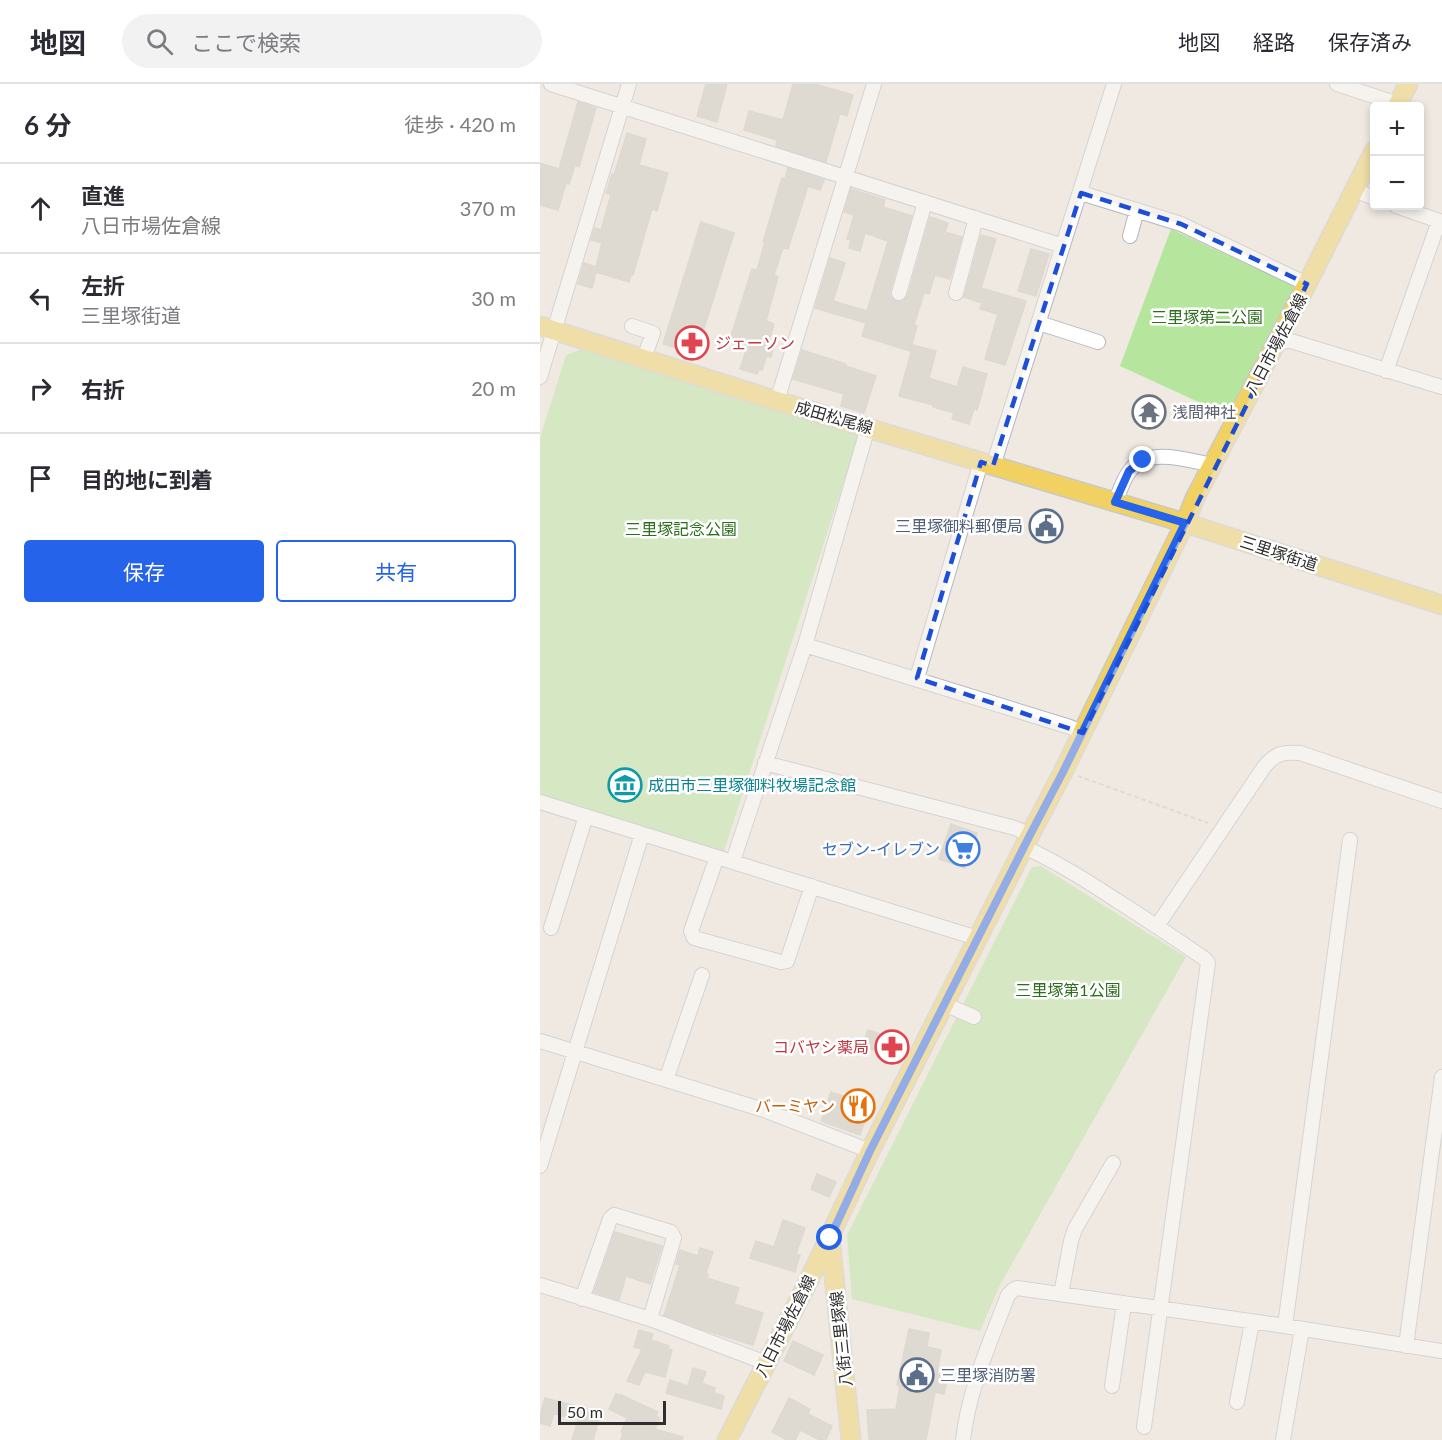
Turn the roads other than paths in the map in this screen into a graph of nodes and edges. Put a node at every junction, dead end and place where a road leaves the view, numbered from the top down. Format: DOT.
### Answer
graph roads {
  1 [pos="551,84"];
  2 [pos="629,84"];
  3 [pos="874,84"];
  4 [pos="1114,84"];
  5 [pos="1337,84"];
  6 [pos="1408,84"];
  7 [pos="1389,102"];
  8 [pos="1399,102"];
  9 [pos="622,106"];
  10 [pos="1371,156"];
  11 [pos="846,177"];
  12 [pos="1354,190"];
  13 [pos="1081,193"];
  14 [pos="1370,196"];
  15 [pos="925,202"];
  16 [pos="1137,210"];
  17 [pos="1408,210"];
  18 [pos="976,219"];
  19 [pos="1440,221"];
  20 [pos="1130,236"];
  21 [pos="1063,246"];
  22 [pos="1307,284"];
  23 [pos="898,293"];
  24 [pos="956,293"];
  25 [pos="1039,323"];
  26 [pos="632,326"];
  27 [pos="547,328"];
  28 [pos="1098,342"];
  29 [pos="1277,342"];
  30 [pos="644,358"];
  31 [pos="1386,371"];
  32 [pos="540,377"];
  33 [pos="1442,387"];
  34 [pos="777,401"];
  35 [pos="868,427"];
  36 [pos="987,464"];
  37 [pos="1213,465"];
  38 [pos="1115,502"];
  39 [pos="1185,523"];
  40 [pos="1442,604"];
  41 [pos="805,645"];
  42 [pos="916,678"];
  43 [pos="1083,733"];
  44 [pos="765,763"];
  45 [pos="1442,801"];
  46 [pos="540,802"];
  47 [pos="586,816"];
  48 [pos="642,834"];
  49 [pos="1350,840"];
  50 [pos="1027,841"];
  51 [pos="717,857"];
  52 [pos="733,861"];
  53 [pos="812,886"];
  54 [pos="1157,926"];
  55 [pos="551,928"];
  56 [pos="977,938"];
  57 [pos="702,975"];
  58 [pos="944,1004"];
  59 [pos="974,1017"];
  60 [pos="540,1041"];
  61 [pos="575,1052"];
  62 [pos="1442,1077"];
  63 [pos="666,1080"];
  64 [pos="870,1151"];
  65 [pos="1113,1163"];
  66 [pos="540,1166"];
  67 [pos="830,1238"];
  68 [pos="540,1285"];
  69 [pos="1060,1294"];
  70 [pos="582,1299"];
  71 [pos="1124,1304"];
  72 [pos="1161,1310"];
  73 [pos="650,1319"];
  74 [pos="1252,1322"];
  75 [pos="1285,1326"];
  76 [pos="1302,1329"];
  77 [pos="1406,1346"];
  78 [pos="1442,1351"];
  79 [pos="766,1362"];
  80 [pos="1112,1386"];
  81 [pos="1237,1402"];
  82 [pos="1144,1427"];
  83 [pos="727,1440"];
  84 [pos="851,1440"];
  85 [pos="963,1440"];
  86 [pos="1283,1440"];
  1 -- 9 [label="street"];
  2 -- 9 [label="street"];
  3 -- 11 [label="street"];
  4 -- 13 [label="street"];
  5 -- 7 [label="street"];
  6 -- 8 [label="main road"];
  9 -- 11 [label="street"];
  9 -- 27 [label="street"];
  10 -- 12 [label="main road, 八日市場佐倉線"];
  11 -- 15 [label="street"];
  11 -- 34 [label="street"];
  12 -- 14 [label="street"];
  12 -- 22 [label="main road, 八日市場佐倉線"];
  13 -- 16 [label="street"];
  13 -- 21 [label="street"];
  15 -- 18 [label="street"];
  15 -- 23 [label="street"];
  16 -- 20 [label="street"];
  16 -- 22 [label="street"];
  17 -- 19 [label="street"];
  18 -- 21 [label="street"];
  18 -- 24 [label="street"];
  19 -- 31 [label="street"];
  21 -- 25 [label="street"];
  22 -- 29 [label="main road, 八日市場佐倉線"];
  25 -- 28 [label="street"];
  25 -- 36 [label="street"];
  26 -- 30 [label="street"];
  27 -- 30 [label="main road, 成田松尾線"];
  27 -- 32 [label="street"];
  29 -- 31 [label="street"];
  29 -- 37 [label="main road, 八日市場佐倉線"];
  30 -- 34 [label="main road, 成田松尾線"];
  31 -- 33 [label="street"];
  34 -- 35 [label="main road, 成田松尾線"];
  35 -- 36 [label="main road, 成田松尾線"];
  35 -- 41 [label="street"];
  36 -- 38 [label="main road, 成田松尾線"];
  36 -- 42 [label="street"];
  37 -- 38 [label="street"];
  37 -- 39 [label="main road, 八日市場佐倉線"];
  38 -- 39 [label="main road, 三里塚街道"];
  39 -- 40 [label="main road, 三里塚街道"];
  39 -- 43 [label="main road, 八日市場佐倉線"];
  41 -- 42 [label="street"];
  41 -- 44 [label="street"];
  42 -- 43 [label="street"];
  43 -- 50 [label="main road, 八日市場佐倉線"];
  44 -- 50 [label="street"];
  44 -- 52 [label="street"];
  45 -- 54 [label="street"];
  46 -- 47 [label="street"];
  47 -- 48 [label="street"];
  47 -- 55 [label="street"];
  48 -- 51 [label="street"];
  48 -- 61 [label="street"];
  49 -- 75 [label="street"];
  50 -- 54 [label="street"];
  50 -- 56 [label="main road, 八日市場佐倉線"];
  51 -- 52 [label="street"];
  51 -- 53 [label="street"];
  52 -- 53 [label="street"];
  53 -- 56 [label="street"];
  54 -- 72 [label="street"];
  56 -- 58 [label="main road, 八日市場佐倉線"];
  57 -- 63 [label="street"];
  58 -- 59 [label="street"];
  58 -- 64 [label="main road, 八日市場佐倉線"];
  60 -- 61 [label="street"];
  61 -- 63 [label="street"];
  61 -- 66 [label="street"];
  62 -- 77 [label="street"];
  63 -- 64 [label="street"];
  64 -- 67 [label="main road, 八日市場佐倉線"];
  65 -- 69 [label="street"];
  67 -- 79 [label="main road, 八日市場佐倉線"];
  67 -- 84 [label="main road, 八街三里塚線"];
  68 -- 70 [label="street"];
  69 -- 71 [label="street"];
  69 -- 85 [label="street"];
  70 -- 73 [label="street"];
  70 -- 73 [label="street"];
  71 -- 72 [label="street"];
  71 -- 80 [label="street"];
  72 -- 74 [label="street"];
  72 -- 82 [label="street"];
  73 -- 79 [label="street"];
  74 -- 75 [label="street"];
  74 -- 81 [label="street"];
  75 -- 76 [label="street"];
  76 -- 77 [label="street"];
  76 -- 86 [label="street"];
  77 -- 78 [label="street"];
  79 -- 83 [label="main road, 八日市場佐倉線"];
}
